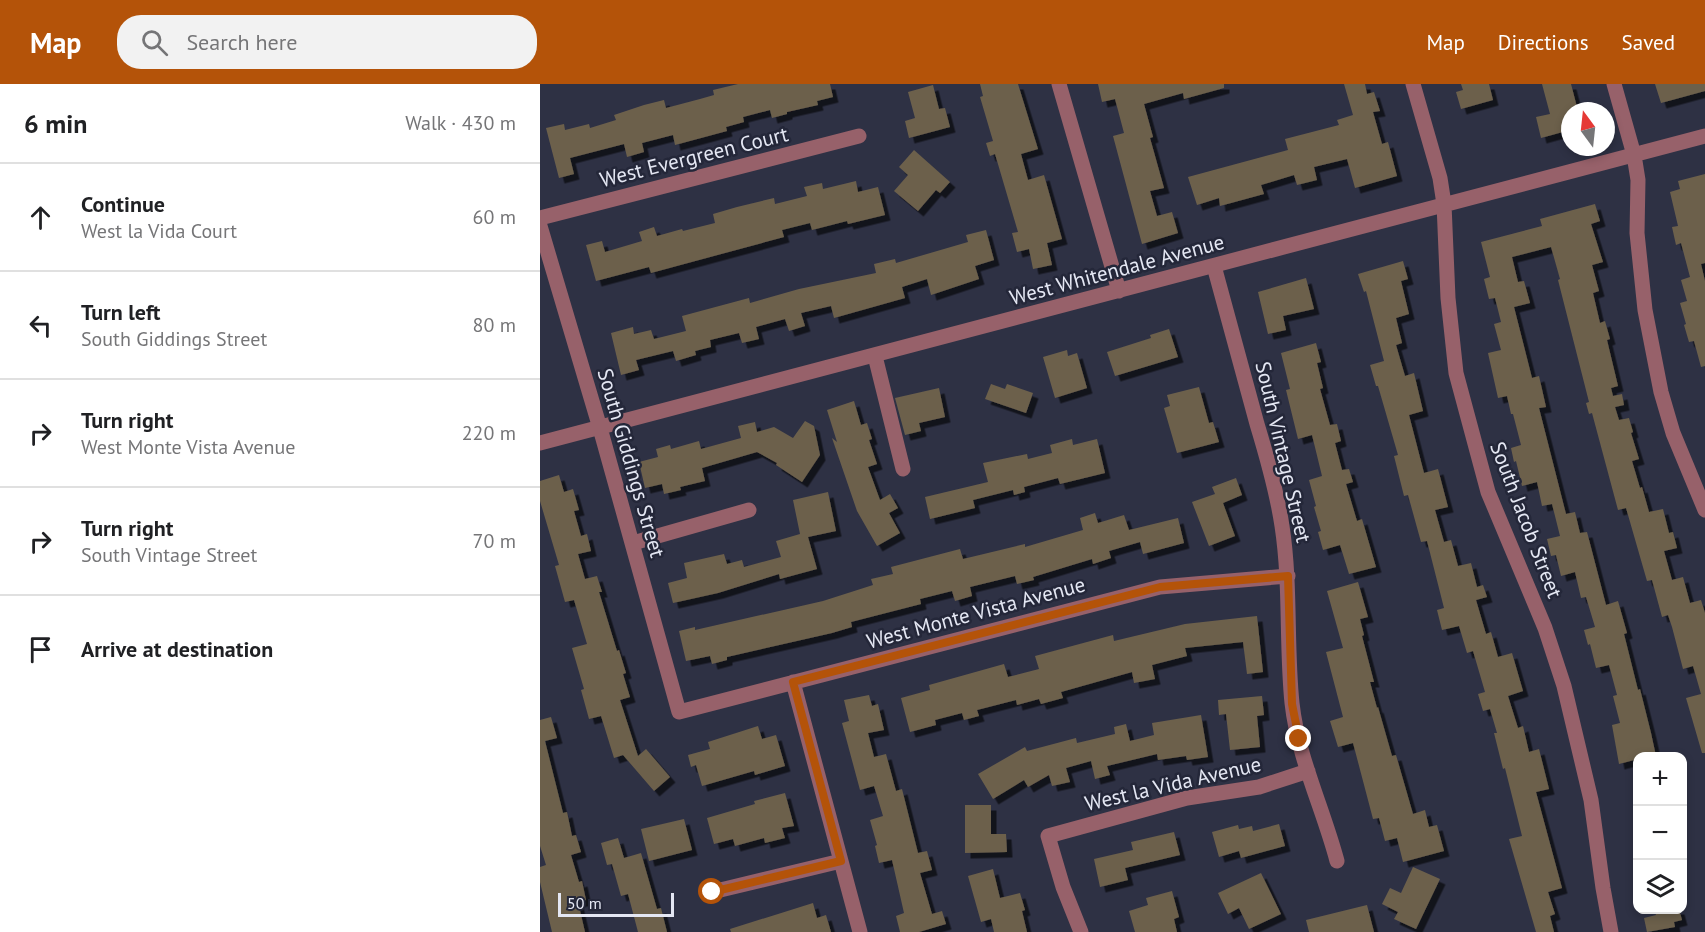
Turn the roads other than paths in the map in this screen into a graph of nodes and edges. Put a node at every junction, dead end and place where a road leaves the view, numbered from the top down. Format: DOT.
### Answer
graph roads {
  1 [pos="1059,84"];
  2 [pos="1413,84"];
  3 [pos="1614,84"];
  4 [pos="859,136"];
  5 [pos="1705,136"];
  6 [pos="1634,155"];
  7 [pos="1444,204"];
  8 [pos="540,218"];
  9 [pos="540,226"];
  10 [pos="1214,266"];
  11 [pos="1119,291"];
  12 [pos="875,356"];
  13 [pos="600,428"];
  14 [pos="540,443"];
  15 [pos="903,469"];
  16 [pos="749,510"];
  17 [pos="1705,510"];
  18 [pos="633,543"];
  19 [pos="1288,576"];
  20 [pos="793,682"];
  21 [pos="679,712"];
  22 [pos="1308,771"];
  23 [pos="841,861"];
  24 [pos="1338,861"];
  25 [pos="712,892"];
  26 [pos="860,932"];
  27 [pos="1081,932"];
  28 [pos="1611,932"];
  1 -- 11 [label="street"];
  2 -- 7 [label="street, South Jacob Street"];
  3 -- 6 [label="street"];
  4 -- 8 [label="street, West Evergreen Court"];
  5 -- 6 [label="street, West Whitendale Avenue"];
  6 -- 7 [label="street, West Whitendale Avenue"];
  6 -- 17 [label="street"];
  7 -- 10 [label="street, West Whitendale Avenue"];
  7 -- 28 [label="street, South Jacob Street"];
  9 -- 13 [label="street, South Giddings Street"];
  10 -- 11 [label="street, West Whitendale Avenue"];
  10 -- 19 [label="street, South Vintage Street"];
  11 -- 12 [label="street, West Whitendale Avenue"];
  12 -- 13 [label="street, West Whitendale Avenue"];
  12 -- 15 [label="street"];
  13 -- 14 [label="street, West Whitendale Avenue"];
  13 -- 18 [label="street, South Giddings Street"];
  16 -- 18 [label="street"];
  18 -- 21 [label="street, South Giddings Street"];
  19 -- 20 [label="street, West Monte Vista Avenue"];
  19 -- 22 [label="street, South Vintage Street"];
  20 -- 21 [label="street, West Monte Vista Avenue"];
  20 -- 23 [label="street"];
  22 -- 24 [label="street, South Vintage Street"];
  22 -- 27 [label="street, West la Vida Avenue"];
  23 -- 25 [label="street"];
  23 -- 26 [label="street"];
}
